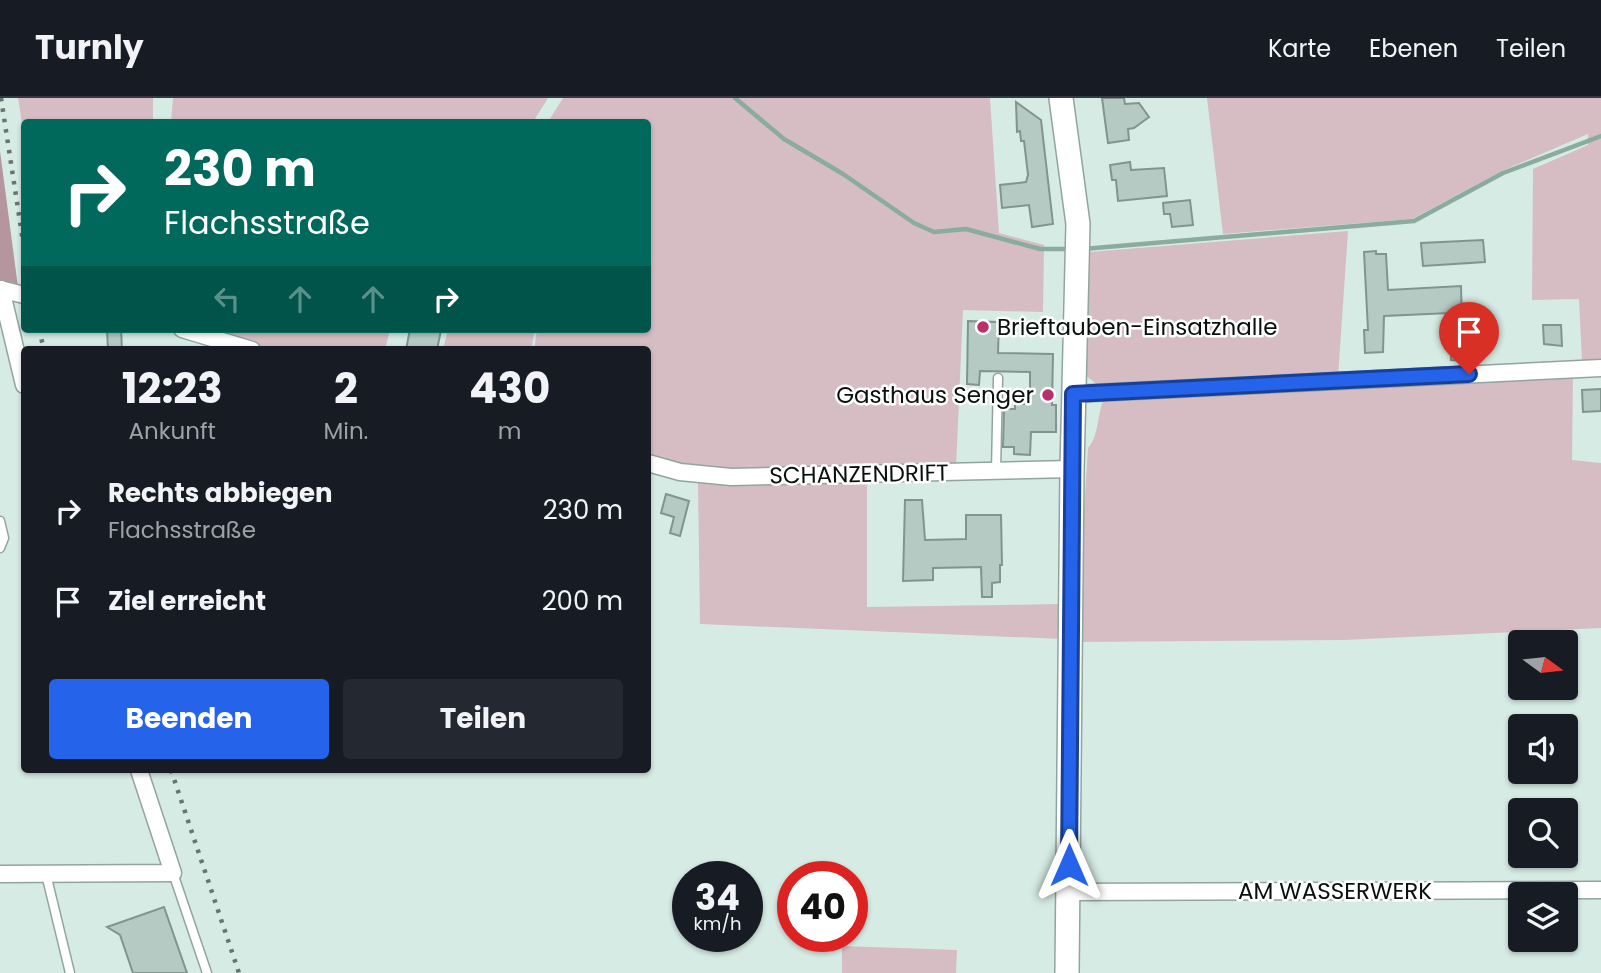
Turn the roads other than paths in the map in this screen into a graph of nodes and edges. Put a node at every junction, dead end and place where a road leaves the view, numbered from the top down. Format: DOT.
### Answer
graph roads {
  1 [pos="1061,98"];
  2 [pos="1,289"];
  3 [pos="21,294"];
  4 [pos="195,333"];
  5 [pos="239,346"];
  6 [pos="1601,368"];
  7 [pos="21,372"];
  8 [pos="998,378"];
  9 [pos="1073,394"];
  10 [pos="651,464"];
  11 [pos="1072,469"];
  12 [pos="996,471"];
  13 [pos="0,521"];
  14 [pos="0,548"];
  15 [pos="140,773"];
  16 [pos="173,873"];
  17 [pos="0,874"];
  18 [pos="46,874"];
  19 [pos="1601,890"];
  20 [pos="1068,892"];
  21 [pos="70,973"];
  22 [pos="207,973"];
  23 [pos="1067,973"];
  1 -- 9 [label="street"];
  2 -- 3 [label="street"];
  2 -- 7 [label="street"];
  4 -- 5 [label="street"];
  6 -- 9 [label="street"];
  8 -- 12 [label="lane"];
  9 -- 11 [label="street"];
  10 -- 12 [label="street, SCHANZENDRIFT"];
  11 -- 12 [label="street, SCHANZENDRIFT"];
  11 -- 20 [label="street"];
  13 -- 14 [label="lane"];
  15 -- 16 [label="street"];
  16 -- 18 [label="street"];
  16 -- 22 [label="lane"];
  17 -- 18 [label="street"];
  18 -- 21 [label="lane"];
  19 -- 20 [label="street, AM WASSERWERK"];
  20 -- 23 [label="street"];
}
